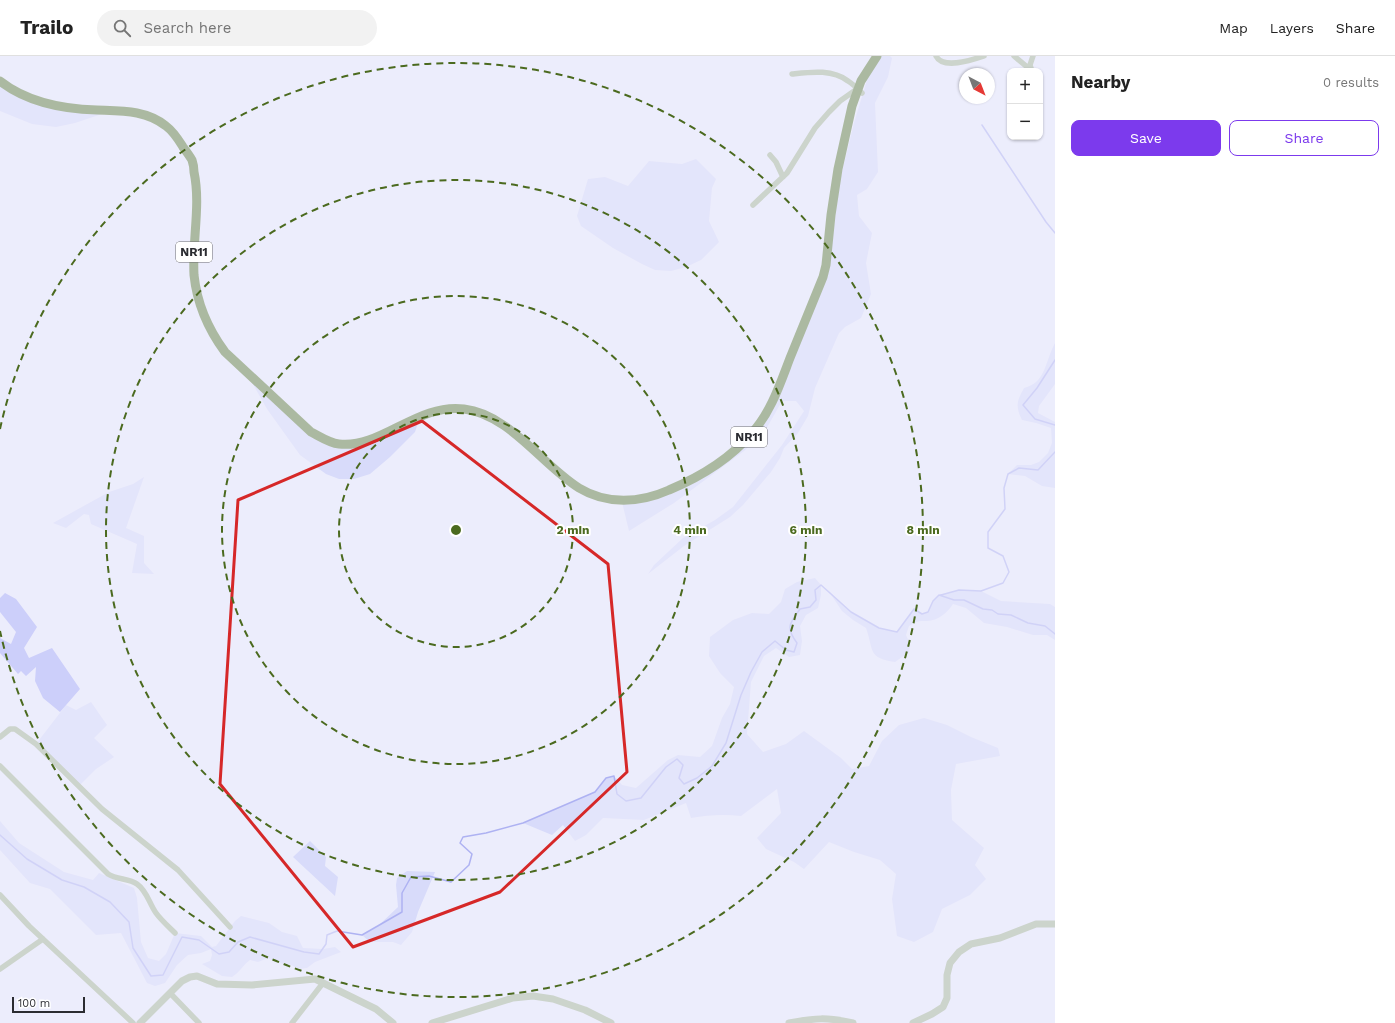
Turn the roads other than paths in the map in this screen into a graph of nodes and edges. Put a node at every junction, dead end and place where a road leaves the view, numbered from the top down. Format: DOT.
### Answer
graph roads {
  1 [pos="877,56"];
  2 [pos="936,56"];
  3 [pos="960,56"];
  4 [pos="984,56"];
  5 [pos="1014,56"];
  6 [pos="1033,56"];
  7 [pos="965,62"];
  8 [pos="792,74"];
  9 [pos="0,81"];
  10 [pos="860,91"];
  11 [pos="770,155"];
  12 [pos="783,177"];
  13 [pos="753,205"];
  14 [pos="0,737"];
  15 [pos="0,766"];
  16 [pos="0,895"];
  17 [pos="1055,924"];
  18 [pos="230,927"];
  19 [pos="175,933"];
  20 [pos="43,939"];
  21 [pos="0,969"];
  22 [pos="323,983"];
  23 [pos="170,992"];
  24 [pos="133,1023"];
  25 [pos="140,1023"];
  26 [pos="199,1023"];
  27 [pos="292,1023"];
  28 [pos="393,1023"];
  29 [pos="432,1023"];
  30 [pos="611,1023"];
  31 [pos="789,1023"];
  32 [pos="853,1023"];
  33 [pos="913,1023"];
  1 -- 10 [label="highway, NR11"];
  2 -- 7 [label="street"];
  3 -- 7 [label="street"];
  4 -- 7 [label="street"];
  5 -- 6 [label="street"];
  8 -- 10 [label="street"];
  9 -- 10 [label="highway, NR11"];
  10 -- 12 [label="street"];
  11 -- 12 [label="street"];
  12 -- 13 [label="street"];
  14 -- 18 [label="street"];
  15 -- 19 [label="street"];
  16 -- 20 [label="street"];
  17 -- 33 [label="street"];
  20 -- 21 [label="street"];
  20 -- 24 [label="street"];
  22 -- 23 [label="street"];
  22 -- 27 [label="street"];
  22 -- 28 [label="street"];
  23 -- 25 [label="street"];
  23 -- 26 [label="street"];
  29 -- 30 [label="street"];
  31 -- 32 [label="street"];
}
